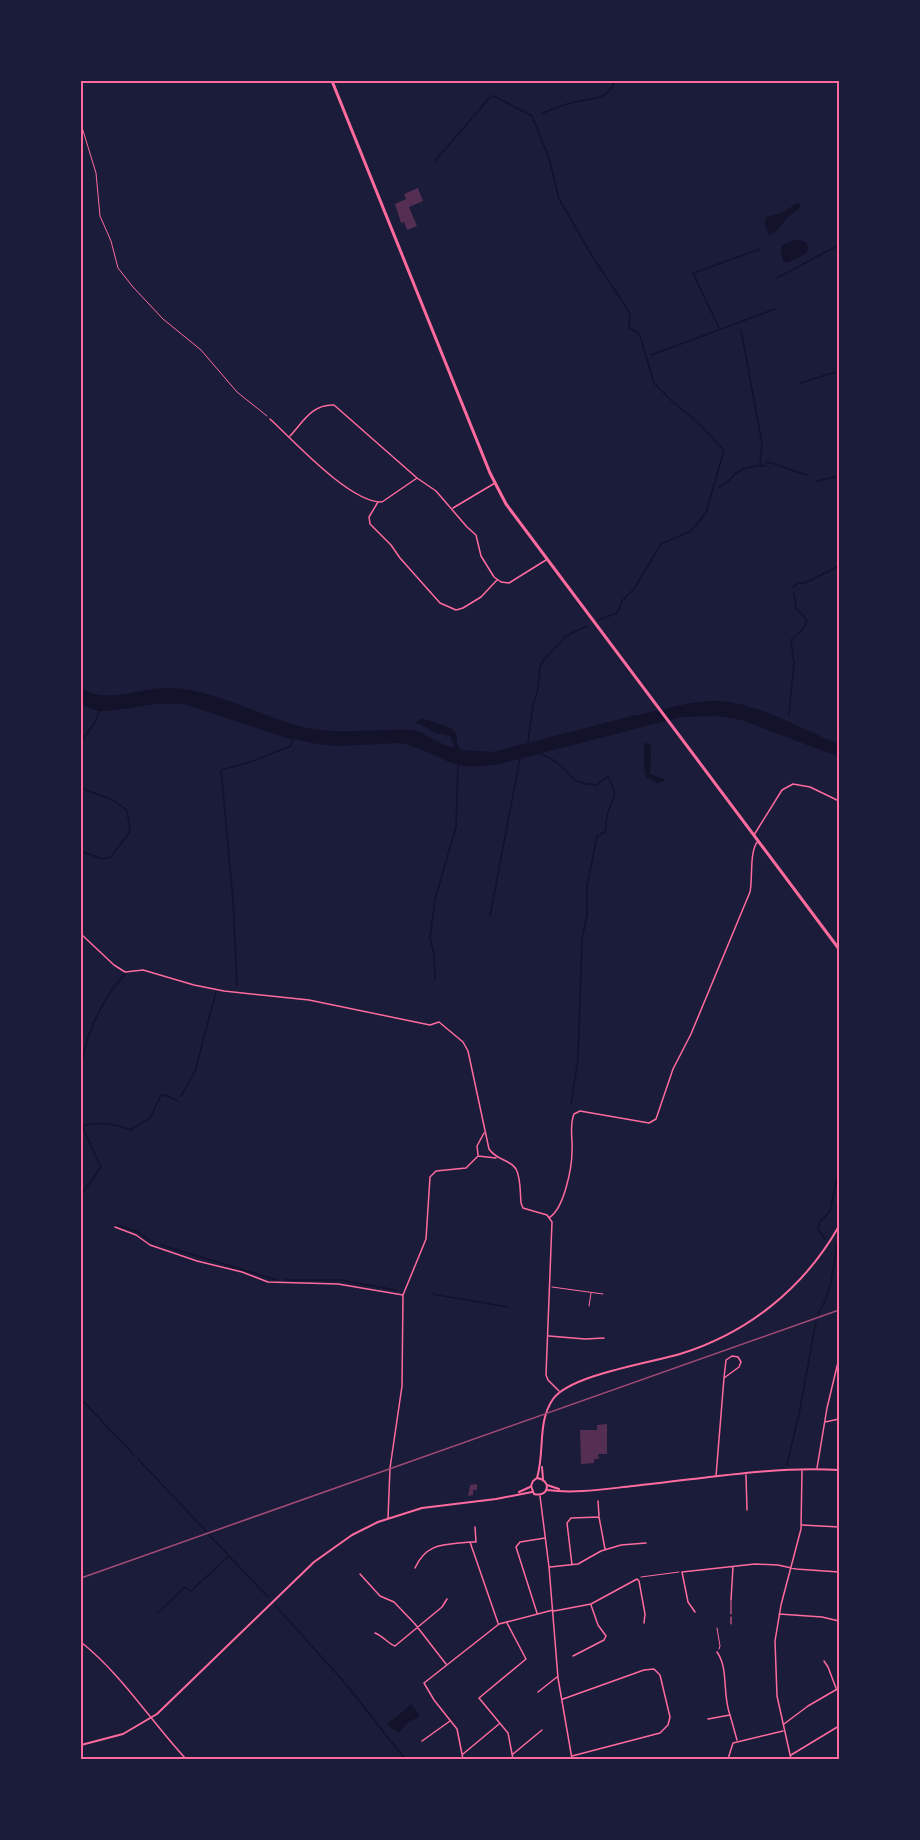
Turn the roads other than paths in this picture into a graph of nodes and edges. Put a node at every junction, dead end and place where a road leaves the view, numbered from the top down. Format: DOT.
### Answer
graph roads {
  1 [pos="332,81"];
  2 [pos="270,419"];
  3 [pos="290,436"];
  4 [pos="417,478"];
  5 [pos="495,483"];
  6 [pos="378,502"];
  7 [pos="452,509"];
  8 [pos="546,560"];
  9 [pos="497,580"];
  10 [pos="839,801"];
  11 [pos="754,836"];
  12 [pos="758,841"];
  13 [pos="81,933"];
  14 [pos="839,949"];
  15 [pos="485,1132"];
  16 [pos="478,1156"];
  17 [pos="497,1158"];
  18 [pos="549,1217"];
  19 [pos="839,1226"];
  20 [pos="115,1227"];
  21 [pos="550,1287"];
  22 [pos="591,1293"];
  23 [pos="603,1294"];
  24 [pos="403,1295"];
  25 [pos="589,1306"];
  26 [pos="548,1336"];
  27 [pos="603,1338"];
  28 [pos="839,1358"];
  29 [pos="724,1378"];
  30 [pos="560,1391"];
  31 [pos="839,1419"];
  32 [pos="824,1422"];
  33 [pos="541,1464"];
  34 [pos="816,1469"];
  35 [pos="802,1470"];
  36 [pos="839,1470"];
  37 [pos="746,1474"];
  38 [pos="716,1477"];
  39 [pos="537,1478"];
  40 [pos="543,1479"];
  41 [pos="548,1485"];
  42 [pos="531,1486"];
  43 [pos="547,1490"];
  44 [pos="562,1490"];
  45 [pos="532,1492"];
  46 [pos="517,1494"];
  47 [pos="540,1495"];
  48 [pos="598,1501"];
  49 [pos="747,1510"];
  50 [pos="599,1517"];
  51 [pos="388,1518"];
  52 [pos="801,1525"];
  53 [pos="475,1527"];
  54 [pos="839,1527"];
  55 [pos="545,1538"];
  56 [pos="470,1542"];
  57 [pos="646,1543"];
  58 [pos="605,1549"];
  59 [pos="572,1565"];
  60 [pos="733,1566"];
  61 [pos="549,1567"];
  62 [pos="415,1568"];
  63 [pos="790,1568"];
  64 [pos="839,1572"];
  65 [pos="360,1574"];
  66 [pos="447,1599"];
  67 [pos="731,1600"];
  68 [pos="591,1604"];
  69 [pos="553,1611"];
  70 [pos="695,1612"];
  71 [pos="537,1614"];
  72 [pos="731,1614"];
  73 [pos="778,1614"];
  74 [pos="839,1621"];
  75 [pos="507,1623"];
  76 [pos="644,1623"];
  77 [pos="499,1624"];
  78 [pos="418,1628"];
  79 [pos="375,1633"];
  80 [pos="81,1642"];
  81 [pos="717,1652"];
  82 [pos="573,1656"];
  83 [pos="824,1661"];
  84 [pos="447,1665"];
  85 [pos="558,1677"];
  86 [pos="838,1688"];
  87 [pos="538,1692"];
  88 [pos="561,1699"];
  89 [pos="730,1715"];
  90 [pos="151,1718"];
  91 [pos="708,1719"];
  92 [pos="451,1721"];
  93 [pos="500,1724"];
  94 [pos="783,1725"];
  95 [pos="839,1726"];
  96 [pos="542,1730"];
  97 [pos="784,1730"];
  98 [pos="422,1741"];
  99 [pos="737,1741"];
  100 [pos="81,1746"];
  101 [pos="463,1755"];
  102 [pos="513,1755"];
  103 [pos="791,1757"];
  104 [pos="572,1758"];
  105 [pos="186,1759"];
  106 [pos="464,1759"];
  107 [pos="513,1759"];
  108 [pos="728,1759"];
  1 -- 5 [label="main road"];
  2 -- 3 [label="street"];
  3 -- 4 [label="street"];
  3 -- 6 [label="street"];
  4 -- 6 [label="street"];
  4 -- 7 [label="street"];
  5 -- 7 [label="street"];
  5 -- 8 [label="main road"];
  6 -- 9 [label="street"];
  7 -- 9 [label="street"];
  8 -- 9 [label="street"];
  8 -- 11 [label="main road"];
  10 -- 11 [label="street"];
  11 -- 12 [label="main road"];
  12 -- 14 [label="main road"];
  12 -- 18 [label="street"];
  13 -- 15 [label="street"];
  15 -- 16 [label="street"];
  15 -- 17 [label="street"];
  16 -- 17 [label="street"];
  16 -- 24 [label="street"];
  17 -- 18 [label="street"];
  18 -- 21 [label="street"];
  19 -- 30 [label="main road"];
  20 -- 24 [label="street"];
  21 -- 22 [label="lane"];
  21 -- 26 [label="street"];
  22 -- 23 [label="lane"];
  22 -- 25 [label="lane"];
  24 -- 51 [label="street"];
  26 -- 27 [label="street"];
  26 -- 30 [label="street"];
  28 -- 32 [label="street"];
  29 -- 29 [label="street"];
  29 -- 38 [label="street"];
  30 -- 33 [label="main road"];
  31 -- 32 [label="street"];
  32 -- 34 [label="street"];
  33 -- 39 [label="main road"];
  33 -- 40 [label="main road"];
  34 -- 35 [label="main road"];
  34 -- 36 [label="main road"];
  35 -- 37 [label="main road"];
  35 -- 52 [label="street"];
  37 -- 38 [label="main road"];
  37 -- 49 [label="street"];
  38 -- 44 [label="main road"];
  39 -- 40 [label="main road"];
  39 -- 42 [label="main road"];
  40 -- 41 [label="main road"];
  41 -- 43 [label="main road"];
  41 -- 44 [label="main road"];
  42 -- 45 [label="main road"];
  42 -- 46 [label="main road"];
  43 -- 44 [label="main road"];
  43 -- 47 [label="main road"];
  45 -- 46 [label="main road"];
  45 -- 47 [label="main road"];
  46 -- 51 [label="main road"];
  47 -- 55 [label="street"];
  48 -- 50 [label="street"];
  50 -- 58 [label="street"];
  50 -- 59 [label="street"];
  51 -- 90 [label="main road"];
  52 -- 54 [label="street"];
  52 -- 63 [label="street"];
  53 -- 56 [label="street"];
  55 -- 61 [label="street"];
  55 -- 71 [label="street"];
  56 -- 62 [label="street"];
  56 -- 77 [label="street"];
  57 -- 58 [label="street"];
  58 -- 59 [label="street"];
  59 -- 61 [label="street"];
  60 -- 63 [label="street"];
  60 -- 67 [label="street"];
  60 -- 70 [label="street"];
  61 -- 69 [label="street"];
  63 -- 64 [label="street"];
  63 -- 73 [label="street"];
  65 -- 78 [label="street"];
  66 -- 78 [label="street"];
  67 -- 72 [label="lane"];
  68 -- 69 [label="street"];
  68 -- 76 [label="street"];
  68 -- 82 [label="street"];
  69 -- 71 [label="street"];
  69 -- 85 [label="street"];
  71 -- 75 [label="street"];
  73 -- 74 [label="street"];
  73 -- 94 [label="street"];
  75 -- 77 [label="street"];
  75 -- 93 [label="street"];
  77 -- 84 [label="street"];
  78 -- 79 [label="street"];
  78 -- 84 [label="street"];
  80 -- 90 [label="street"];
  81 -- 89 [label="street"];
  83 -- 86 [label="street"];
  84 -- 92 [label="street"];
  85 -- 87 [label="street"];
  85 -- 88 [label="street"];
  86 -- 94 [label="street"];
  88 -- 104 [label="street"];
  88 -- 104 [label="street"];
  89 -- 91 [label="street"];
  89 -- 99 [label="street"];
  90 -- 100 [label="main road"];
  90 -- 105 [label="street"];
  92 -- 98 [label="street"];
  92 -- 101 [label="street"];
  93 -- 101 [label="street"];
  93 -- 102 [label="street"];
  94 -- 97 [label="street"];
  95 -- 103 [label="street"];
  96 -- 102 [label="street"];
  97 -- 99 [label="street"];
  97 -- 103 [label="street"];
  99 -- 108 [label="street"];
  101 -- 106 [label="street"];
  102 -- 107 [label="street"];
}
